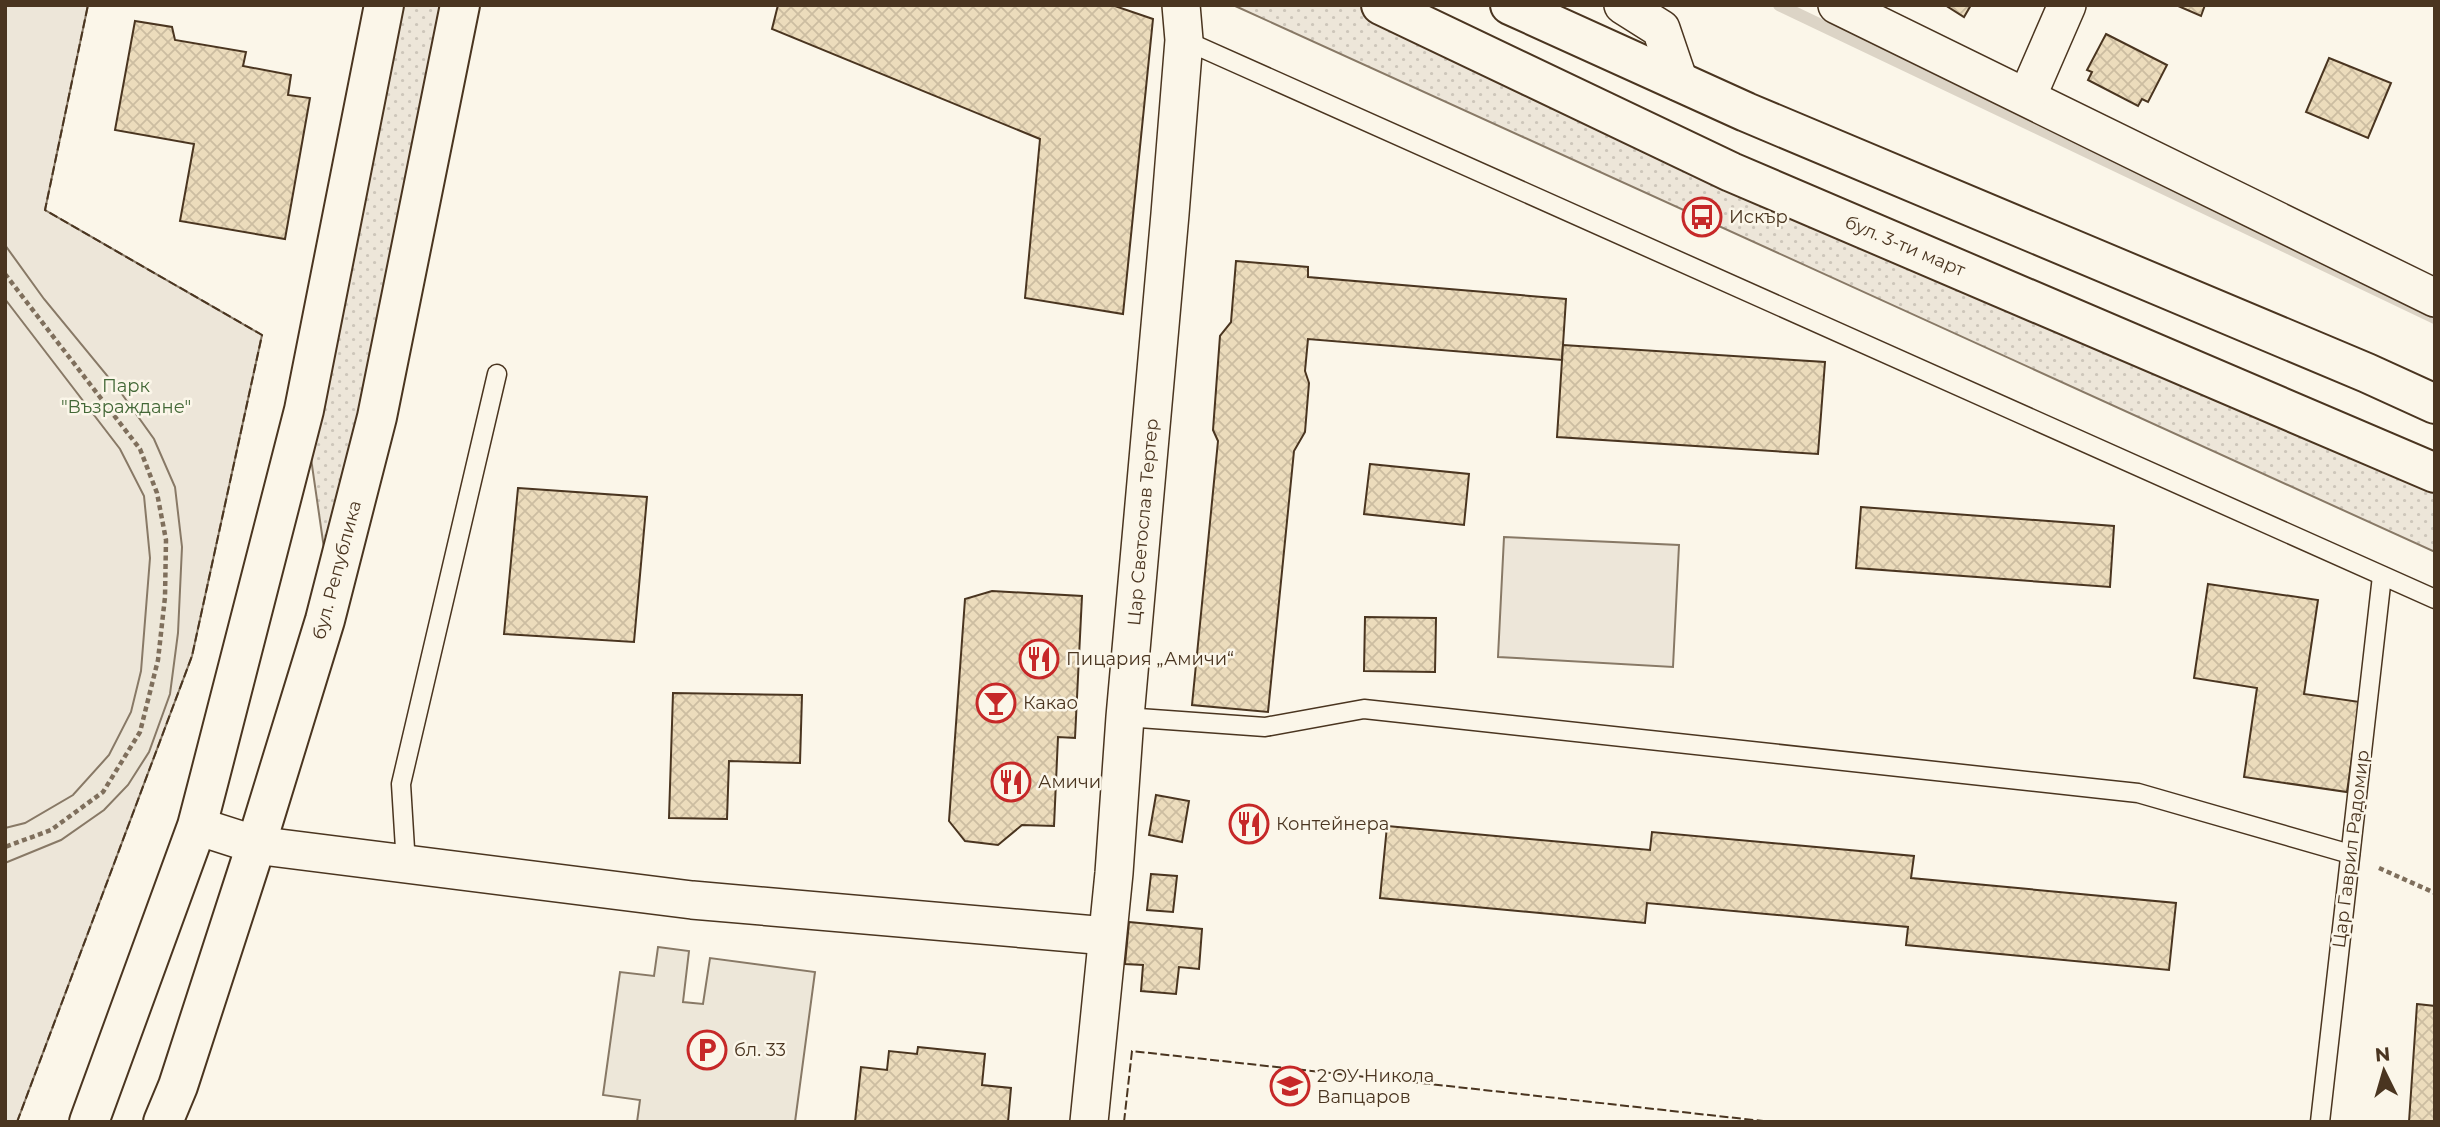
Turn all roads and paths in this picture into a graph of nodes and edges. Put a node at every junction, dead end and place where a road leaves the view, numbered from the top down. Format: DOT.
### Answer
graph roads {
  1 [pos="384,5"];
  2 [pos="460,5"];
  3 [pos="1381,5"];
  4 [pos="1510,5"];
  5 [pos="1623,5"];
  6 [pos="1837,5"];
  7 [pos="2067,5"];
  8 [pos="1182,23"];
  9 [pos="1679,82"];
  10 [pos="2027,97"];
  11 [pos="5,274"];
  12 [pos="2435,298"];
  13 [pos="497,374"];
  14 [pos="2435,404"];
  15 [pos="2435,473"];
  16 [pos="2382,576"];
  17 [pos="2435,600"];
  18 [pos="1125,717"];
  19 [pos="197,826"];
  20 [pos="256,845"];
  21 [pos="5,847"];
  22 [pos="2350,854"];
  23 [pos="406,865"];
  24 [pos="2435,893"];
  25 [pos="1107,936"];
  26 [pos="89,1122"];
  27 [pos="163,1122"];
  28 [pos="1089,1122"];
  29 [pos="2320,1122"];
  1 -- 19 [label="street"];
  2 -- 20 [label="street, бул. Република"];
  3 -- 15 [label="street, бул. 3-ти март"];
  4 -- 9 [label="street"];
  5 -- 9 [label="street"];
  6 -- 10 [label="street"];
  7 -- 10 [label="street"];
  8 -- 16 [label="lane"];
  8 -- 18 [label="street, Цар Светослав Тертер"];
  9 -- 14 [label="street"];
  10 -- 12 [label="street"];
  11 -- 21 [label="path"];
  13 -- 23 [label="lane"];
  16 -- 17 [label="lane"];
  16 -- 22 [label="lane, Цар Гаврил Радомир"];
  18 -- 22 [label="lane"];
  18 -- 25 [label="street, Цар Светослав Тертер"];
  19 -- 20 [label="street"];
  19 -- 26 [label="street"];
  20 -- 23 [label="street"];
  20 -- 27 [label="street, бул. Република"];
  22 -- 24 [label="path"];
  22 -- 29 [label="lane, Цар Гаврил Радомир"];
  23 -- 25 [label="street"];
  25 -- 28 [label="street, Цар Светослав Тертер"];
}
